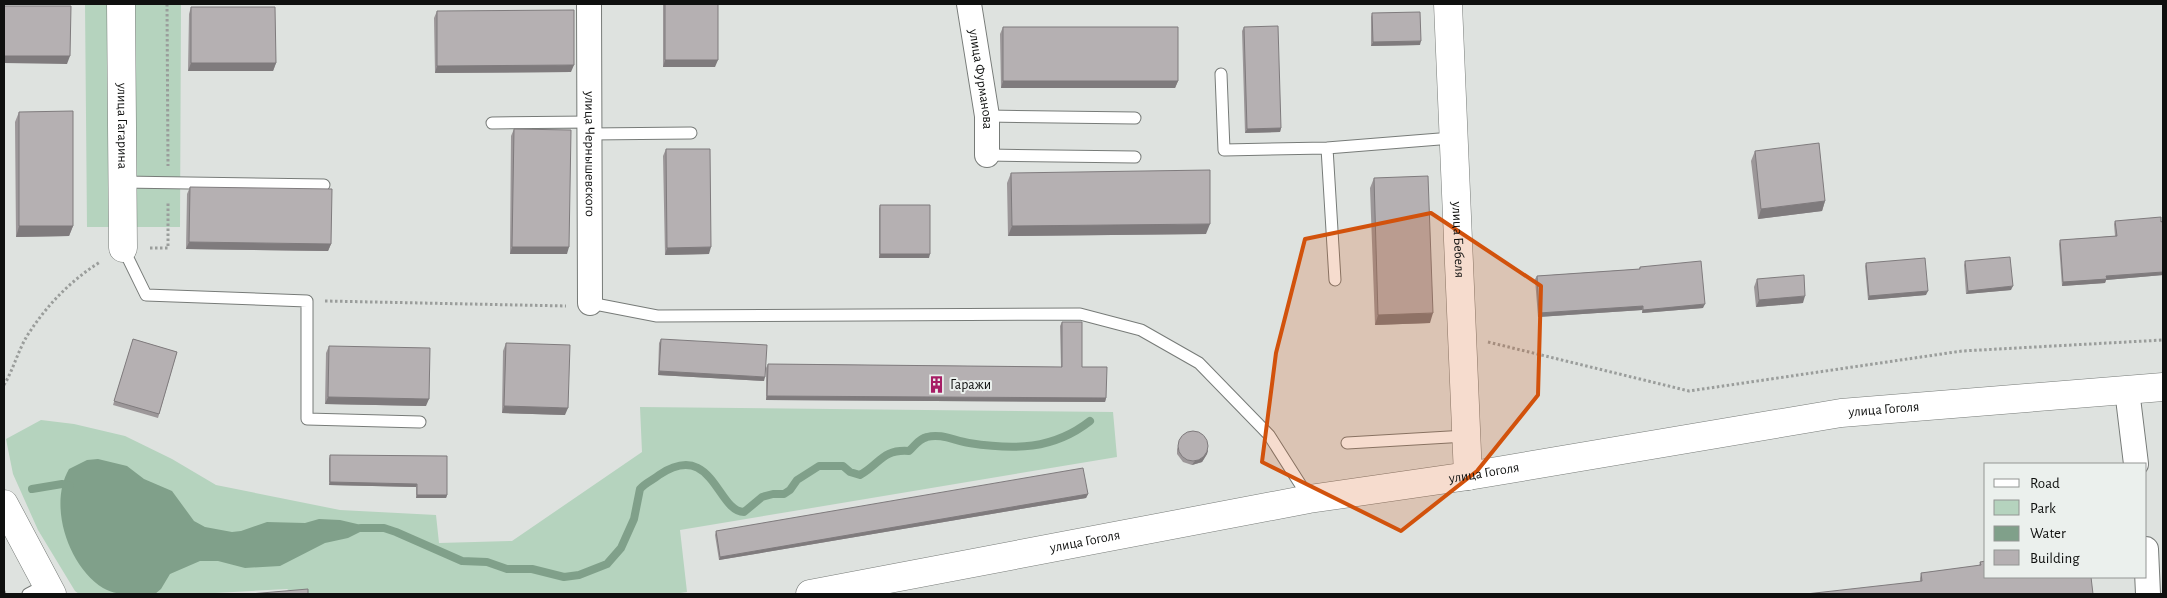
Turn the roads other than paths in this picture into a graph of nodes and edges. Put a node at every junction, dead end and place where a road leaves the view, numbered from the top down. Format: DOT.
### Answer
graph roads {
  1 [pos="121,4"];
  2 [pos="590,4"];
  3 [pos="969,4"];
  4 [pos="1448,4"];
  5 [pos="1221,74"];
  6 [pos="987,116"];
  7 [pos="1136,118"];
  8 [pos="492,123"];
  9 [pos="590,128"];
  10 [pos="691,133"];
  11 [pos="1452,138"];
  12 [pos="1326,148"];
  13 [pos="987,155"];
  14 [pos="1135,156"];
  15 [pos="122,182"];
  16 [pos="324,185"];
  17 [pos="123,248"];
  18 [pos="1335,280"];
  19 [pos="590,303"];
  20 [pos="2163,387"];
  21 [pos="2127,390"];
  22 [pos="420,422"];
  23 [pos="1466,436"];
  24 [pos="1347,443"];
  25 [pos="2136,463"];
  26 [pos="1468,476"];
  27 [pos="1310,500"];
  28 [pos="4,504"];
  29 [pos="2147,572"];
  30 [pos="42,591"];
  31 [pos="810,594"];
  32 [pos="2148,594"];
  1 -- 15 [label="main road, улица Гагарина"];
  2 -- 9 [label="street, улица Чернышевского"];
  3 -- 6 [label="street, улица Фурманова"];
  4 -- 11 [label="main road, улица Бебеля"];
  5 -- 12 [label="lane"];
  6 -- 7 [label="lane"];
  6 -- 13 [label="street, улица Фурманова"];
  8 -- 9 [label="lane"];
  9 -- 10 [label="lane"];
  9 -- 19 [label="street, улица Чернышевского"];
  11 -- 12 [label="lane"];
  11 -- 23 [label="main road, улица Бебеля"];
  12 -- 18 [label="lane"];
  13 -- 14 [label="lane"];
  15 -- 16 [label="lane"];
  15 -- 17 [label="main road, улица Гагарина"];
  17 -- 22 [label="lane"];
  19 -- 27 [label="lane"];
  20 -- 21 [label="main road, улица Гоголя"];
  21 -- 25 [label="street"];
  21 -- 26 [label="main road, улица Гоголя"];
  23 -- 24 [label="lane"];
  23 -- 26 [label="main road, улица Бебеля"];
  26 -- 27 [label="main road, улица Гоголя"];
  27 -- 31 [label="main road, улица Гоголя"];
  28 -- 30 [label="main road"];
  29 -- 32 [label="street"];
}
